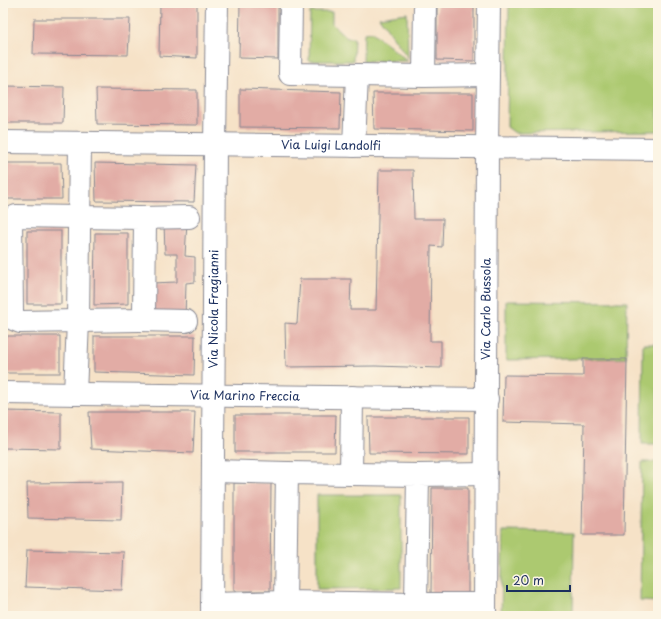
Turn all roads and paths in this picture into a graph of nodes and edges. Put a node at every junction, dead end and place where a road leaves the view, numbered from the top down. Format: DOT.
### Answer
graph roads {
  1 [pos="217,3"];
  2 [pos="291,3"];
  3 [pos="425,3"];
  4 [pos="489,3"];
  5 [pos="357,75"];
  6 [pos="488,75"];
  7 [pos="424,76"];
  8 [pos="3,142"];
  9 [pos="80,143"];
  10 [pos="215,144"];
  11 [pos="354,146"];
  12 [pos="487,148"];
  13 [pos="658,150"];
  14 [pos="79,217"];
  15 [pos="189,217"];
  16 [pos="140,218"];
  17 [pos="7,259"];
  18 [pos="78,320"];
  19 [pos="139,320"];
  20 [pos="186,321"];
  21 [pos="3,393"];
  22 [pos="75,394"];
  23 [pos="213,396"];
  24 [pos="352,398"];
  25 [pos="487,399"];
  26 [pos="213,471"];
  27 [pos="287,473"];
  28 [pos="351,474"];
  29 [pos="486,474"];
  30 [pos="418,475"];
  31 [pos="285,602"];
  32 [pos="416,604"];
  33 [pos="212,610"];
  34 [pos="348,610"];
  35 [pos="485,610"];
  1 -- 10 [label="street, Via Nicola Fragianni"];
  2 -- 5 [label="street"];
  3 -- 7 [label="street"];
  4 -- 6 [label="street, Via Carlo Bussola"];
  5 -- 7 [label="street"];
  5 -- 11 [label="street"];
  6 -- 7 [label="street"];
  6 -- 12 [label="street, Via Carlo Bussola"];
  8 -- 9 [label="street, Via Luigi Landolfi"];
  9 -- 10 [label="street, Via Luigi Landolfi"];
  9 -- 14 [label="street"];
  10 -- 11 [label="street, Via Luigi Landolfi"];
  10 -- 23 [label="street, Via Nicola Fragianni"];
  11 -- 12 [label="street, Via Luigi Landolfi"];
  12 -- 13 [label="street, Via Luigi Landolfi"];
  12 -- 25 [label="street, Via Carlo Bussola"];
  14 -- 16 [label="street"];
  14 -- 17 [label="street"];
  14 -- 18 [label="street"];
  15 -- 16 [label="street"];
  16 -- 19 [label="street"];
  17 -- 18 [label="street"];
  18 -- 19 [label="street"];
  18 -- 22 [label="street"];
  19 -- 20 [label="street"];
  21 -- 22 [label="street, Via Marino Freccia"];
  22 -- 23 [label="street, Via Marino Freccia"];
  23 -- 24 [label="street, Via Marino Freccia"];
  23 -- 26 [label="street, Via Nicola Fragianni"];
  24 -- 25 [label="street, Via Marino Freccia"];
  24 -- 28 [label="street"];
  25 -- 29 [label="street, Via Carlo Bussola"];
  26 -- 27 [label="street"];
  26 -- 33 [label="street, Via Nicola Fragianni"];
  27 -- 28 [label="street"];
  27 -- 31 [label="street"];
  28 -- 30 [label="street"];
  29 -- 30 [label="street"];
  29 -- 35 [label="street, Via Carlo Bussola"];
  30 -- 32 [label="street"];
  31 -- 33 [label="street"];
  31 -- 34 [label="street"];
  32 -- 34 [label="street"];
  32 -- 35 [label="street"];
}
